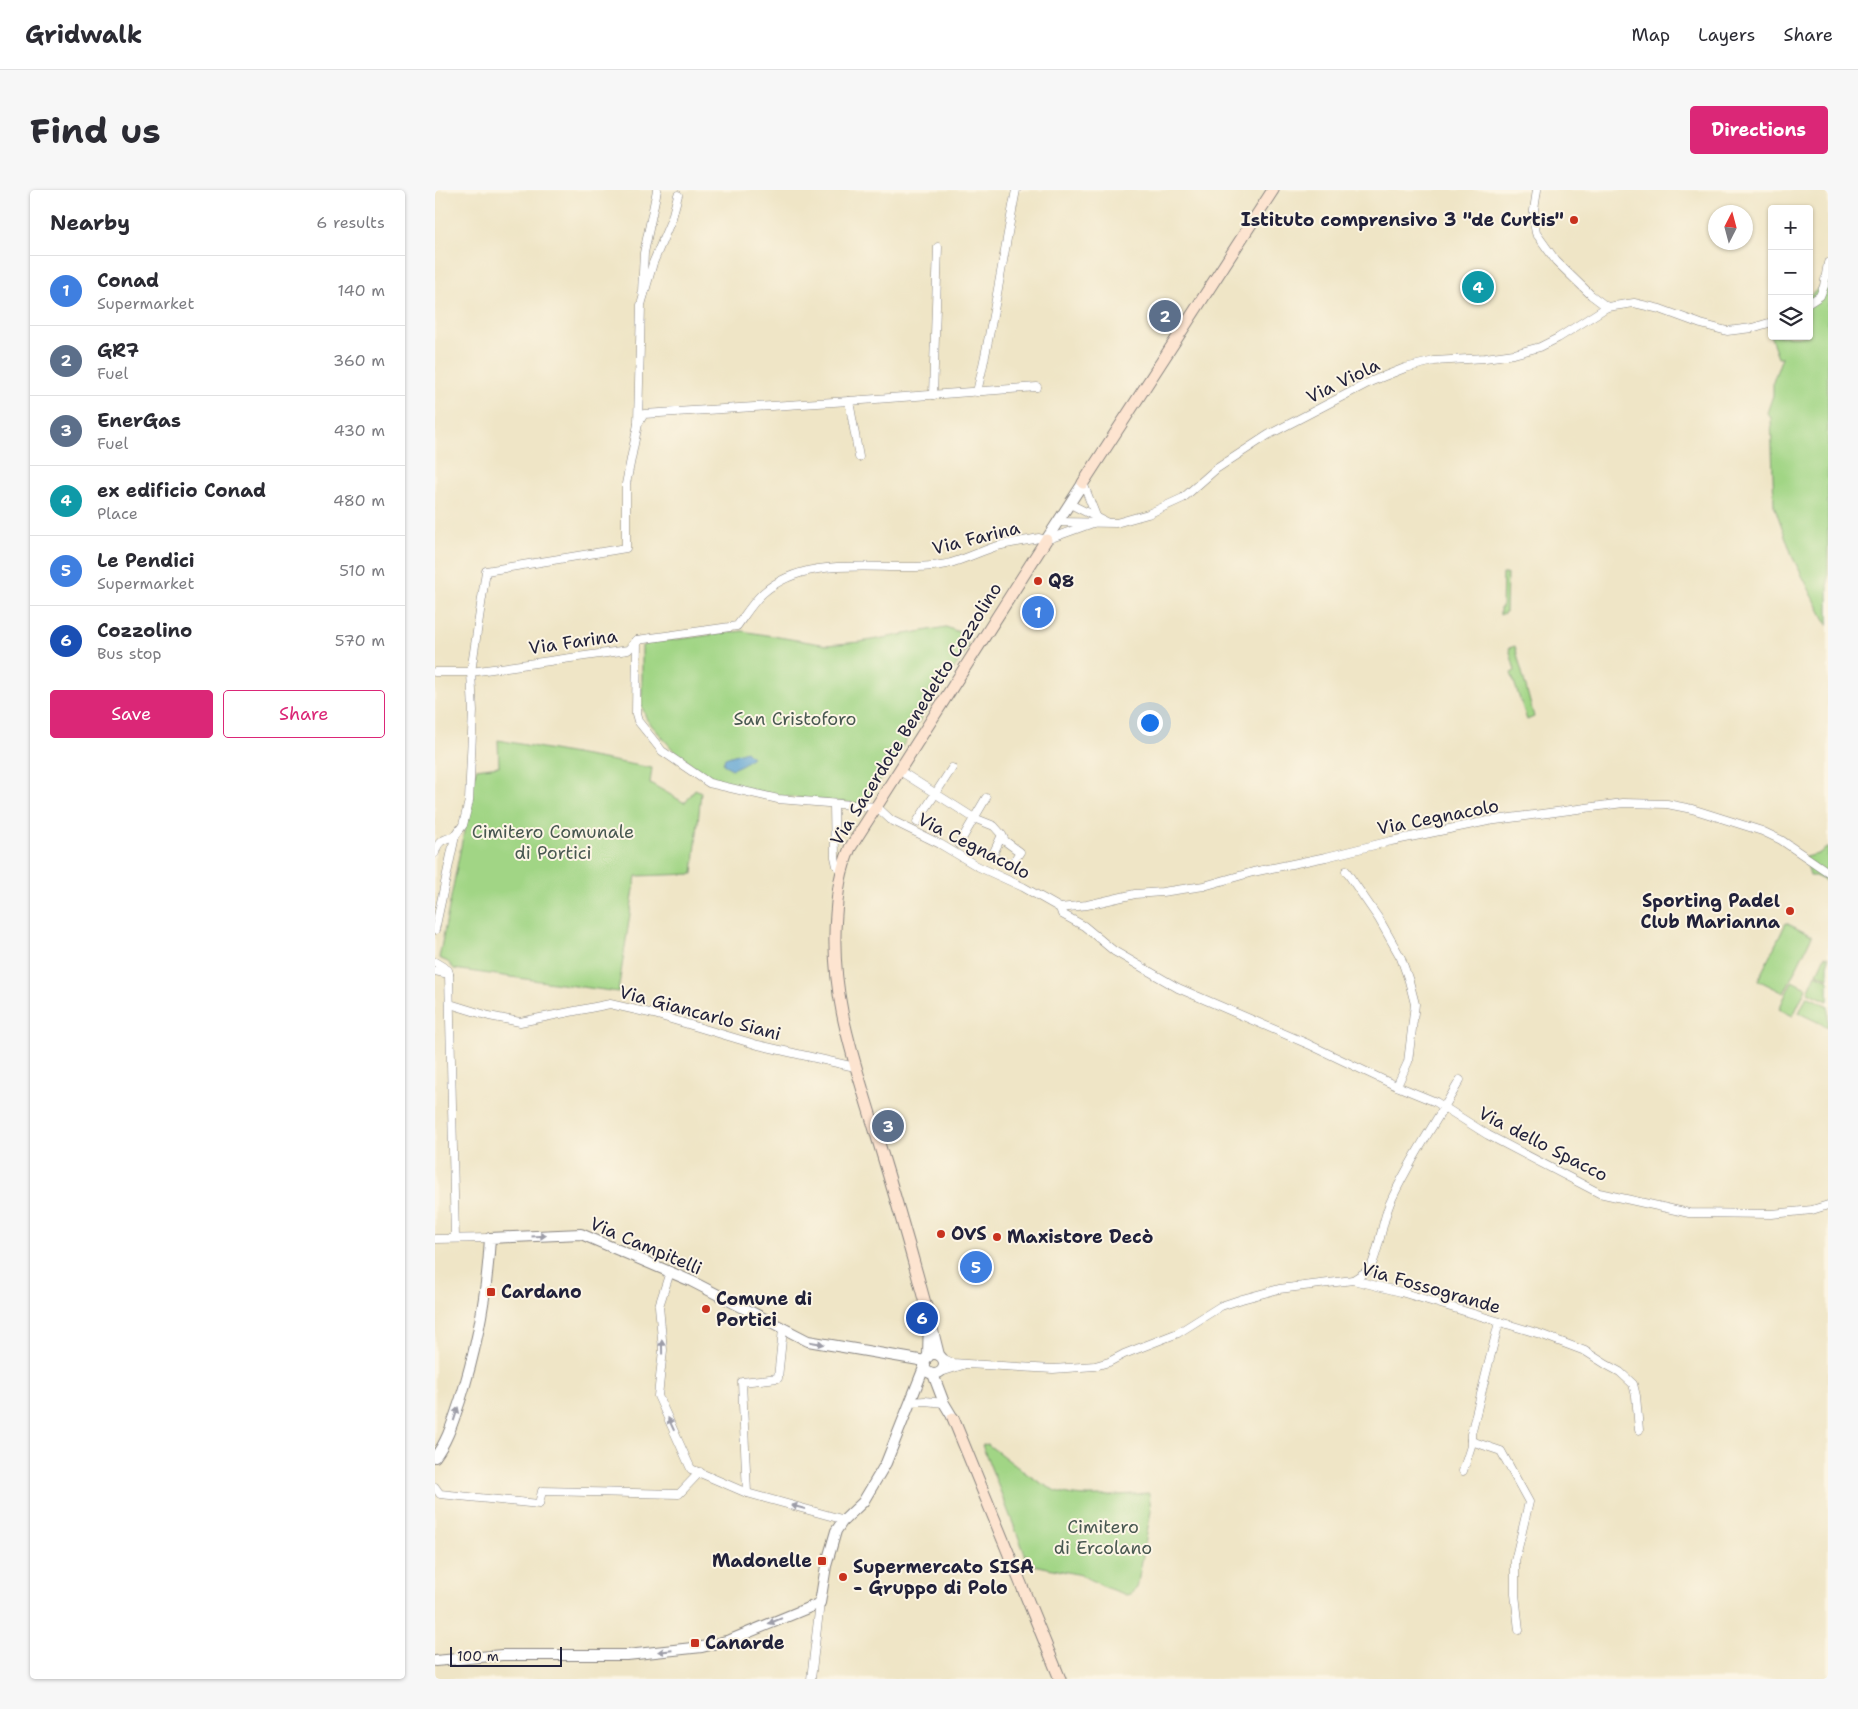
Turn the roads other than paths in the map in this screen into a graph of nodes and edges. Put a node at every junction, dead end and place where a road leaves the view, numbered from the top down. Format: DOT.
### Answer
graph roads {
  1 [pos="657,190"];
  2 [pos="1016,190"];
  3 [pos="1273,190"];
  4 [pos="1537,190"];
  5 [pos="678,195"];
  6 [pos="937,247"];
  7 [pos="1828,263"];
  8 [pos="1813,300"];
  9 [pos="641,306"];
  10 [pos="1607,306"];
  11 [pos="1768,323"];
  12 [pos="1037,387"];
  13 [pos="977,392"];
  14 [pos="933,395"];
  15 [pos="849,402"];
  16 [pos="638,424"];
  17 [pos="859,457"];
  18 [pos="1083,484"];
  19 [pos="1070,504"];
  20 [pos="1094,520"];
  21 [pos="1059,522"];
  22 [pos="1046,540"];
  23 [pos="637,640"];
  24 [pos="435,672"];
  25 [pos="471,672"];
  26 [pos="952,768"];
  27 [pos="900,770"];
  28 [pos="935,793"];
  29 [pos="986,798"];
  30 [pos="834,805"];
  31 [pos="877,807"];
  32 [pos="974,818"];
  33 [pos="917,822"];
  34 [pos="1002,835"];
  35 [pos="455,836"];
  36 [pos="959,844"];
  37 [pos="435,854"];
  38 [pos="841,869"];
  39 [pos="1346,871"];
  40 [pos="1828,872"];
  41 [pos="1060,908"];
  42 [pos="435,930"];
  43 [pos="435,962"];
  44 [pos="435,972"];
  45 [pos="449,974"];
  46 [pos="450,1004"];
  47 [pos="855,1067"];
  48 [pos="1460,1080"];
  49 [pos="1397,1086"];
  50 [pos="1445,1108"];
  51 [pos="1828,1205"];
  52 [pos="455,1238"];
  53 [pos="490,1238"];
  54 [pos="435,1239"];
  55 [pos="669,1272"];
  56 [pos="1353,1280"];
  57 [pos="929,1318"];
  58 [pos="1499,1322"];
  59 [pos="783,1329"];
  60 [pos="941,1356"];
  61 [pos="967,1364"];
  62 [pos="930,1367"];
  63 [pos="911,1402"];
  64 [pos="944,1403"];
  65 [pos="953,1418"];
  66 [pos="1639,1430"];
  67 [pos="1471,1440"];
  68 [pos="435,1457"];
  69 [pos="1463,1471"];
  70 [pos="700,1472"];
  71 [pos="435,1487"];
  72 [pos="747,1493"];
  73 [pos="845,1520"];
  74 [pos="821,1603"];
  75 [pos="1519,1630"];
  76 [pos="435,1661"];
  77 [pos="811,1679"];
  78 [pos="1061,1679"];
  1 -- 9 [label="street"];
  2 -- 13 [label="street"];
  3 -- 18 [label="main road, Via Sacerdote Benedetto Cozzolino"];
  4 -- 10 [label="street"];
  5 -- 9 [label="street"];
  6 -- 14 [label="street"];
  7 -- 8 [label="street"];
  9 -- 16 [label="street"];
  10 -- 11 [label="street, Via Viola"];
  10 -- 20 [label="street, Via Viola"];
  12 -- 13 [label="street"];
  13 -- 14 [label="street"];
  14 -- 15 [label="street"];
  15 -- 16 [label="street"];
  15 -- 17 [label="street"];
  16 -- 25 [label="street"];
  18 -- 19 [label="street, Via Sacerdote Benedetto Cozzolino"];
  18 -- 20 [label="street"];
  19 -- 20 [label="street, Via Viola"];
  19 -- 21 [label="street, Via Sacerdote Benedetto Cozzolino"];
  20 -- 21 [label="street, Via Viola"];
  20 -- 22 [label="street"];
  21 -- 22 [label="street, Via Sacerdote Benedetto Cozzolino"];
  22 -- 23 [label="street, Via Farina"];
  22 -- 27 [label="main road, Via Sacerdote Benedetto Cozzolino"];
  23 -- 25 [label="street, Via Farina"];
  23 -- 30 [label="street"];
  24 -- 25 [label="street, Via Farina"];
  25 -- 35 [label="street"];
  26 -- 28 [label="street"];
  27 -- 28 [label="street"];
  27 -- 31 [label="main road, Via Sacerdote Benedetto Cozzolino"];
  28 -- 32 [label="street"];
  28 -- 33 [label="street"];
  29 -- 32 [label="street"];
  30 -- 31 [label="street"];
  30 -- 38 [label="street"];
  31 -- 38 [label="main road, Via Sacerdote Benedetto Cozzolino"];
  31 -- 41 [label="street, Via Cegnacolo"];
  32 -- 34 [label="street"];
  32 -- 36 [label="street"];
  35 -- 37 [label="street"];
  35 -- 42 [label="street"];
  38 -- 47 [label="main road, Via Sacerdote Benedetto Cozzolino"];
  39 -- 49 [label="street"];
  40 -- 41 [label="street, Via Cegnacolo"];
  41 -- 49 [label="street, Via Cegnacolo"];
  43 -- 45 [label="street"];
  44 -- 45 [label="street"];
  45 -- 46 [label="street"];
  46 -- 47 [label="street, Via Giancarlo Siani"];
  46 -- 52 [label="street"];
  47 -- 57 [label="main road, Via Sacerdote Benedetto Cozzolino"];
  48 -- 50 [label="street"];
  49 -- 50 [label="street, Via Cegnacolo"];
  50 -- 51 [label="street, Via dello Spacco"];
  50 -- 56 [label="street"];
  52 -- 53 [label="street"];
  52 -- 54 [label="street"];
  53 -- 55 [label="street, Via Campitelli, one-way"];
  68 -- 53 [label="street, one-way"];
  55 -- 59 [label="street, Via Campitelli"];
  70 -- 55 [label="street, one-way"];
  56 -- 58 [label="street, Via Fossogrande"];
  56 -- 61 [label="street, Via Fossogrande"];
  57 -- 60 [label="street, Via Sacerdote Benedetto Cozzolino"];
  57 -- 62 [label="street, Via Sacerdote Benedetto Cozzolino"];
  58 -- 66 [label="street, Via Fossogrande"];
  58 -- 67 [label="street"];
  59 -- 62 [label="street, Via Campitelli, one-way"];
  59 -- 72 [label="street"];
  60 -- 61 [label="street"];
  60 -- 62 [label="street"];
  60 -- 62 [label="street, Via Sacerdote Benedetto Cozzolino"];
  61 -- 62 [label="street"];
  62 -- 63 [label="street"];
  62 -- 64 [label="street, Via Sacerdote Benedetto Cozzolino"];
  62 -- 65 [label="street, Via Sacerdote Benedetto Cozzolino"];
  63 -- 64 [label="street"];
  63 -- 73 [label="street"];
  64 -- 65 [label="street, Via Sacerdote Benedetto Cozzolino"];
  65 -- 78 [label="main road, Via Sacerdote Benedetto Cozzolino"];
  67 -- 69 [label="street"];
  67 -- 75 [label="street"];
  70 -- 71 [label="street"];
  70 -- 72 [label="street"];
  73 -- 72 [label="street, one-way"];
  73 -- 74 [label="street"];
  74 -- 76 [label="street, one-way"];
  74 -- 77 [label="street"];
}
